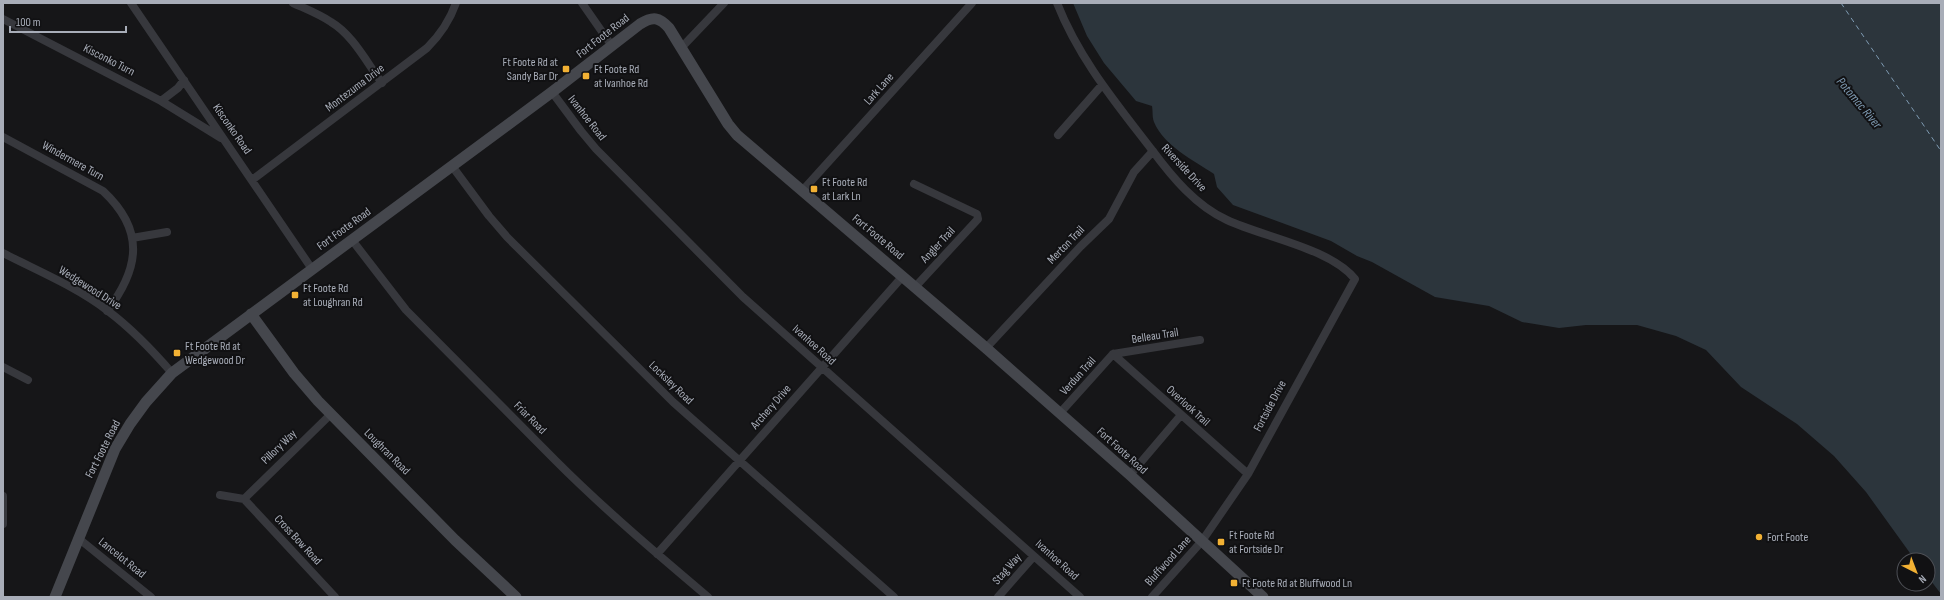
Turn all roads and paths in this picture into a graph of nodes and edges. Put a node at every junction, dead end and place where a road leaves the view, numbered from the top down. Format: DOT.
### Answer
graph roads {
  1 [pos="131,3"];
  2 [pos="293,3"];
  3 [pos="456,3"];
  4 [pos="582,3"];
  5 [pos="724,3"];
  6 [pos="972,3"];
  7 [pos="1057,3"];
  8 [pos="3,19"];
  9 [pos="612,46"];
  10 [pos="682,47"];
  11 [pos="184,80"];
  12 [pos="382,83"];
  13 [pos="1102,85"];
  14 [pos="552,92"];
  15 [pos="161,101"];
  16 [pos="1058,135"];
  17 [pos="3,137"];
  18 [pos="226,141"];
  19 [pos="1153,152"];
  20 [pos="452,166"];
  21 [pos="252,180"];
  22 [pos="914,184"];
  23 [pos="803,190"];
  24 [pos="167,232"];
  25 [pos="132,238"];
  26 [pos="352,240"];
  27 [pos="3,253"];
  28 [pos="312,269"];
  29 [pos="903,276"];
  30 [pos="1355,279"];
  31 [pos="916,286"];
  32 [pos="107,311"];
  33 [pos="251,314"];
  34 [pos="1200,340"];
  35 [pos="986,348"];
  36 [pos="1113,354"];
  37 [pos="3,367"];
  38 [pos="821,367"];
  39 [pos="172,373"];
  40 [pos="28,380"];
  41 [pos="1060,413"];
  42 [pos="331,414"];
  43 [pos="1181,415"];
  44 [pos="739,460"];
  45 [pos="1248,474"];
  46 [pos="1130,476"];
  47 [pos="220,495"];
  48 [pos="3,496"];
  49 [pos="244,499"];
  50 [pos="3,524"];
  51 [pos="78,538"];
  52 [pos="1202,541"];
  53 [pos="657,554"];
  54 [pos="1034,556"];
  55 [pos="55,597"];
  56 [pos="151,597"];
  57 [pos="335,597"];
  58 [pos="516,597"];
  59 [pos="708,597"];
  60 [pos="894,597"];
  61 [pos="998,597"];
  62 [pos="1080,597"];
  63 [pos="1152,597"];
  64 [pos="1263,597"];
  1 -- 11 [label="street, Kisconko Road"];
  2 -- 12 [label="street"];
  3 -- 12 [label="street, Montezuma Drive"];
  4 -- 9 [label="street"];
  5 -- 10 [label="street"];
  6 -- 23 [label="street, Lark Lane"];
  7 -- 13 [label="street, Riverside Drive"];
  8 -- 15 [label="street, Kisconko Turn"];
  9 -- 10 [label="street, Fort Foote Road"];
  9 -- 14 [label="street, Fort Foote Road"];
  10 -- 23 [label="street, Fort Foote Road"];
  11 -- 15 [label="street"];
  11 -- 18 [label="street, Kisconko Road"];
  12 -- 21 [label="street, Montezuma Drive"];
  13 -- 16 [label="street"];
  13 -- 19 [label="street, Riverside Drive"];
  14 -- 20 [label="street, Fort Foote Road"];
  14 -- 38 [label="street, Ivanhoe Road"];
  15 -- 18 [label="street, Kisconko Turn"];
  17 -- 25 [label="street, Windermere Turn"];
  18 -- 21 [label="street, Kisconko Road"];
  19 -- 30 [label="street, Riverside Drive"];
  19 -- 35 [label="street, Merton Trail"];
  20 -- 26 [label="street, Fort Foote Road"];
  20 -- 44 [label="street, Locksley Road"];
  21 -- 28 [label="street, Kisconko Road"];
  22 -- 31 [label="street, Angler Trail"];
  23 -- 29 [label="street, Fort Foote Road"];
  24 -- 25 [label="street"];
  25 -- 32 [label="street, Windermere Turn"];
  26 -- 28 [label="street, Fort Foote Road"];
  26 -- 53 [label="street, Friar Road"];
  27 -- 32 [label="street, Wedgewood Drive"];
  28 -- 33 [label="street, Fort Foote Road"];
  29 -- 31 [label="street, Fort Foote Road"];
  29 -- 38 [label="street, Archery Drive"];
  30 -- 45 [label="street, Fortside Drive"];
  31 -- 35 [label="street, Fort Foote Road"];
  32 -- 39 [label="street, Wedgewood Drive"];
  33 -- 39 [label="street, Fort Foote Road"];
  33 -- 42 [label="street, Loughran Road"];
  34 -- 36 [label="street, Belleau Trail"];
  35 -- 41 [label="street, Fort Foote Road"];
  36 -- 41 [label="street, Verdun Trail"];
  36 -- 43 [label="street, Overlook Trail"];
  37 -- 40 [label="street"];
  38 -- 44 [label="street, Archery Drive"];
  38 -- 54 [label="street, Ivanhoe Road"];
  39 -- 51 [label="street, Fort Foote Road"];
  41 -- 46 [label="street, Fort Foote Road"];
  42 -- 49 [label="street, Pillory Way"];
  42 -- 58 [label="street, Loughran Road"];
  43 -- 45 [label="street, Overlook Trail"];
  43 -- 46 [label="street"];
  44 -- 53 [label="street, Archery Drive"];
  44 -- 60 [label="street, Locksley Road"];
  45 -- 52 [label="street, Fortside Drive"];
  46 -- 52 [label="street, Fort Foote Road"];
  47 -- 49 [label="street"];
  48 -- 50 [label="street"];
  49 -- 57 [label="street, Cross Bow Road"];
  51 -- 55 [label="street, Fort Foote Road"];
  51 -- 56 [label="street, Lancelot Road"];
  52 -- 63 [label="street, Bluffwood Lane"];
  52 -- 64 [label="street, Fort Foote Road"];
  53 -- 59 [label="street, Friar Road"];
  54 -- 61 [label="street, Stag Way"];
  54 -- 62 [label="street, Ivanhoe Road"];
}
